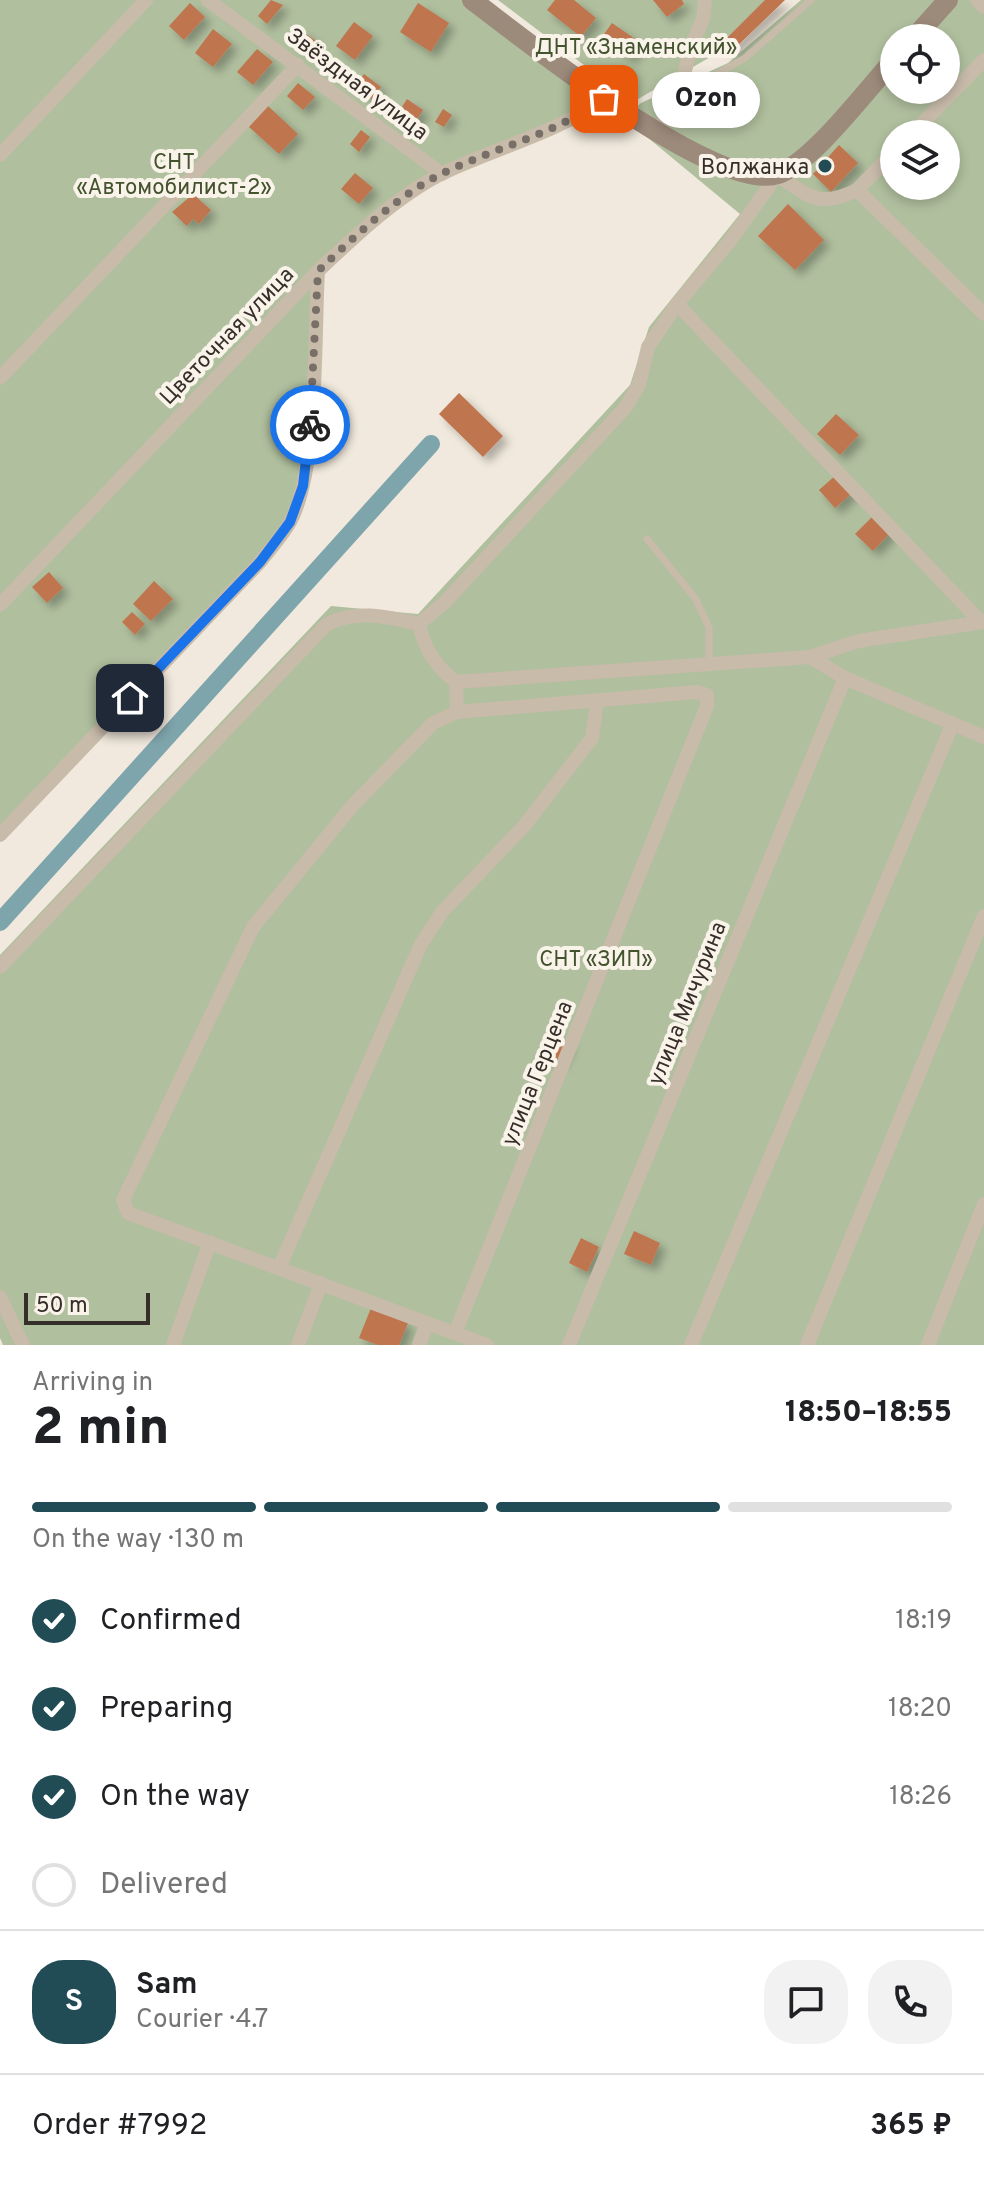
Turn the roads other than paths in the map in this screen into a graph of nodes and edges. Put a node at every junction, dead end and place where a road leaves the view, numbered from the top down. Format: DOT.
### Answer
graph roads {
  1 [pos="146,0"];
  2 [pos="208,0"];
  3 [pos="472,0"];
  4 [pos="705,0"];
  5 [pos="811,0"];
  6 [pos="948,0"];
  7 [pos="977,0"];
  8 [pos="984,7"];
  9 [pos="927,24"];
  10 [pos="984,60"];
  11 [pos="298,65"];
  12 [pos="880,75"];
  13 [pos="678,97"];
  14 [pos="604,99"];
  15 [pos="926,120"];
  16 [pos="657,131"];
  17 [pos="0,155"];
  18 [pos="880,166"];
  19 [pos="442,174"];
  20 [pos="777,175"];
  21 [pos="857,190"];
  22 [pos="318,271"];
  23 [pos="677,304"];
  24 [pos="984,314"];
  25 [pos="0,378"];
  26 [pos="647,539"];
  27 [pos="0,605"];
  28 [pos="983,622"];
  29 [pos="419,624"];
  30 [pos="810,657"];
  31 [pos="709,664"];
  32 [pos="845,678"];
  33 [pos="456,682"];
  34 [pos="597,703"];
  35 [pos="457,712"];
  36 [pos="953,723"];
  37 [pos="984,737"];
  38 [pos="0,835"];
  39 [pos="984,916"];
  40 [pos="0,967"];
  41 [pos="984,1204"];
  42 [pos="210,1242"];
  43 [pos="279,1268"];
  44 [pos="321,1283"];
  45 [pos="0,1297"];
  46 [pos="427,1323"];
  47 [pos="455,1333"];
  48 [pos="23,1345"];
  49 [pos="173,1345"];
  50 [pos="298,1345"];
  51 [pos="419,1345"];
  52 [pos="487,1345"];
  53 [pos="569,1345"];
  54 [pos="691,1345"];
  55 [pos="807,1345"];
  56 [pos="928,1345"];
  1 -- 17 [label="street"];
  2 -- 11 [label="street, Звёздная улица"];
  3 -- 14 [label="street"];
  4 -- 13 [label="street"];
  5 -- 13 [label="lane"];
  6 -- 9 [label="street"];
  7 -- 8 [label="street"];
  10 -- 15 [label="street"];
  11 -- 19 [label="street, Звёздная улица"];
  11 -- 25 [label="street"];
  12 -- 20 [label="street"];
  13 -- 16 [label="street"];
  14 -- 16 [label="street"];
  14 -- 19 [label="street, Цветочная улица"];
  16 -- 20 [label="street"];
  18 -- 21 [label="street"];
  19 -- 22 [label="street, Цветочная улица"];
  20 -- 21 [label="street"];
  20 -- 23 [label="street"];
  21 -- 24 [label="street"];
  22 -- 27 [label="street, Цветочная улица"];
  22 -- 38 [label="street"];
  23 -- 28 [label="street"];
  23 -- 29 [label="street"];
  26 -- 31 [label="lane"];
  28 -- 30 [label="street"];
  29 -- 33 [label="street"];
  29 -- 40 [label="street"];
  30 -- 31 [label="street"];
  30 -- 32 [label="street"];
  31 -- 33 [label="street"];
  32 -- 36 [label="street"];
  32 -- 53 [label="street, улица Мичурина"];
  33 -- 35 [label="street"];
  34 -- 35 [label="street"];
  34 -- 43 [label="street"];
  34 -- 47 [label="street, улица Герцена"];
  35 -- 42 [label="street"];
  36 -- 37 [label="street"];
  36 -- 54 [label="street"];
  39 -- 55 [label="street"];
  41 -- 56 [label="street"];
  42 -- 43 [label="street"];
  42 -- 49 [label="street"];
  43 -- 44 [label="street"];
  44 -- 46 [label="street"];
  44 -- 50 [label="street"];
  45 -- 48 [label="street"];
  46 -- 47 [label="street"];
  46 -- 51 [label="street"];
  47 -- 52 [label="street"];
}
